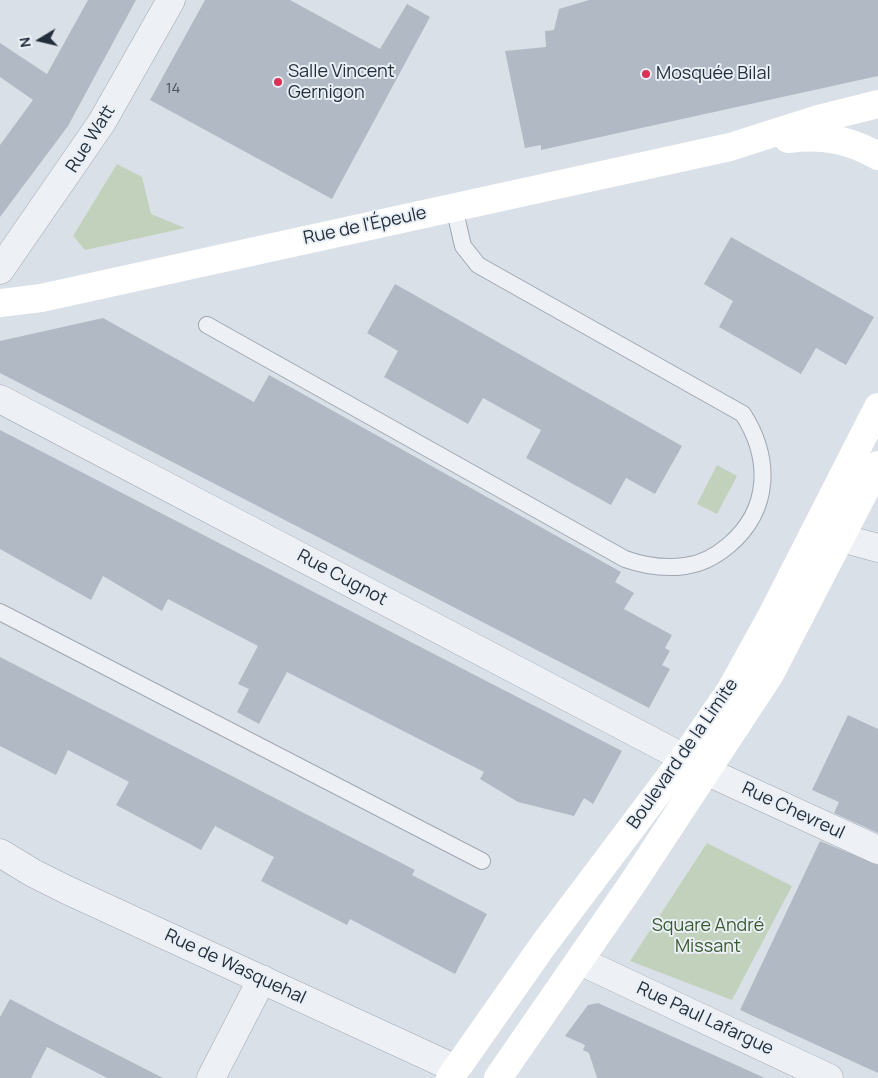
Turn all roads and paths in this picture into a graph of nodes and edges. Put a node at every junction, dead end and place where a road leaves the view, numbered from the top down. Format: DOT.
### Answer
graph roads {
  1 [pos="171,0"];
  2 [pos="878,104"];
  3 [pos="730,147"];
  4 [pos="878,156"];
  5 [pos="454,207"];
  6 [pos="0,270"];
  7 [pos="0,303"];
  8 [pos="207,325"];
  9 [pos="0,399"];
  10 [pos="878,407"];
  11 [pos="878,465"];
  12 [pos="841,538"];
  13 [pos="878,548"];
  14 [pos="0,612"];
  15 [pos="684,758"];
  16 [pos="708,772"];
  17 [pos="878,850"];
  18 [pos="0,853"];
  19 [pos="482,861"];
  20 [pos="580,961"];
  21 [pos="262,979"];
  22 [pos="459,1075"];
  23 [pos="211,1078"];
  24 [pos="498,1078"];
  25 [pos="829,1078"];
  1 -- 6 [label="street, Rue Watt"];
  2 -- 3 [label="main road, Rue de l'Épeule"];
  3 -- 4 [label="main road, Rue de l'Épeule"];
  3 -- 5 [label="main road, Rue de l'Épeule"];
  5 -- 7 [label="main road, Rue de l'Épeule"];
  5 -- 8 [label="lane"];
  9 -- 15 [label="street, Rue Cugnot"];
  10 -- 15 [label="main road, Boulevard de la Limite"];
  11 -- 12 [label="main road, Boulevard de la Limite"];
  12 -- 13 [label="street"];
  12 -- 16 [label="main road, Boulevard de la Limite"];
  14 -- 19 [label="lane"];
  15 -- 22 [label="main road, Boulevard de la Limite"];
  16 -- 17 [label="street, Rue Chevreul"];
  16 -- 20 [label="main road, Boulevard de la Limite"];
  18 -- 21 [label="street, Rue de Wasquehal"];
  20 -- 24 [label="main road, Boulevard de la Limite"];
  20 -- 25 [label="street, Rue Paul Lafargue"];
  21 -- 22 [label="street, Rue de Wasquehal"];
  21 -- 23 [label="street"];
}
